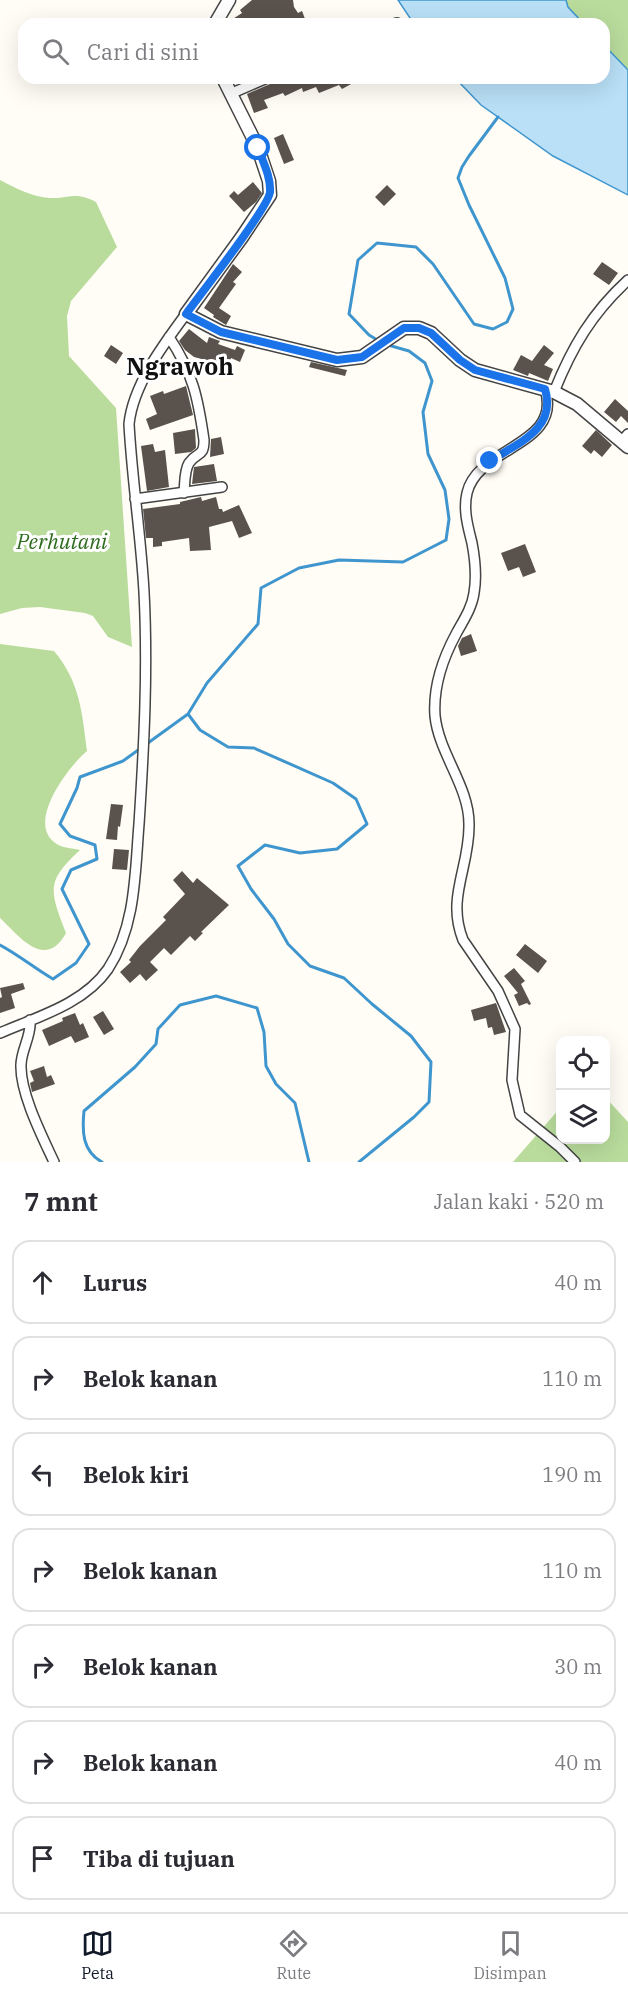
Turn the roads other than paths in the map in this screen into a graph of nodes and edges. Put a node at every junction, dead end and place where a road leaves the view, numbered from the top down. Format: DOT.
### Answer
graph roads {
  1 [pos="229,0"];
  2 [pos="218,18"];
  3 [pos="226,84"];
  4 [pos="253,84"];
  5 [pos="230,94"];
  6 [pos="628,280"];
  7 [pos="186,314"];
  8 [pos="169,337"];
  9 [pos="550,391"];
  10 [pos="626,441"];
  11 [pos="222,488"];
  12 [pos="184,493"];
  13 [pos="135,499"];
  14 [pos="30,1020"];
  15 [pos="0,1033"];
  16 [pos="54,1162"];
  17 [pos="575,1162"];
  1 -- 2 [label="street"];
  3 -- 5 [label="street"];
  4 -- 5 [label="street"];
  5 -- 7 [label="street"];
  6 -- 9 [label="street"];
  7 -- 8 [label="street"];
  7 -- 9 [label="street"];
  8 -- 12 [label="street"];
  8 -- 13 [label="street"];
  9 -- 10 [label="street"];
  9 -- 17 [label="street"];
  11 -- 12 [label="street"];
  12 -- 13 [label="street"];
  13 -- 14 [label="street"];
  14 -- 15 [label="street"];
  14 -- 16 [label="street"];
}
